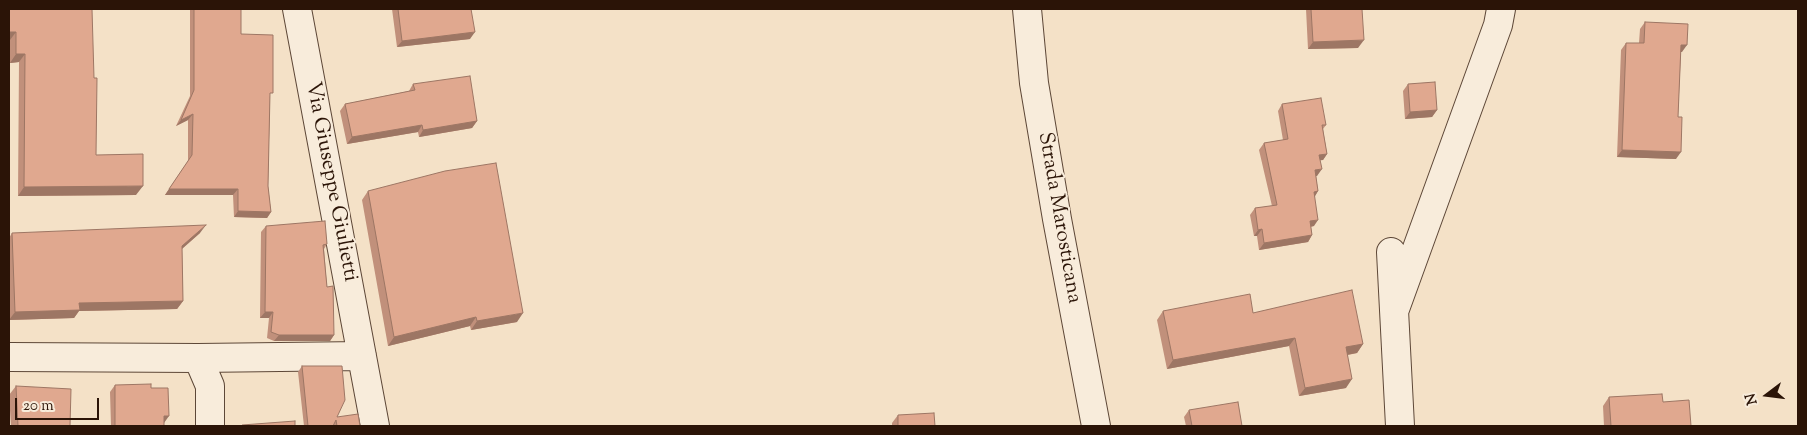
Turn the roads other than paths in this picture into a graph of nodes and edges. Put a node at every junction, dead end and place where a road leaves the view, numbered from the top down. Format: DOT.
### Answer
graph roads {
  1 [pos="297,9"];
  2 [pos="1027,9"];
  3 [pos="1501,9"];
  4 [pos="1391,252"];
  5 [pos="1394,309"];
  6 [pos="362,356"];
  7 [pos="9,357"];
  8 [pos="198,358"];
  9 [pos="210,426"];
  10 [pos="374,426"];
  11 [pos="1096,426"];
  12 [pos="1400,426"];
  1 -- 6 [label="street, Via Giuseppe Giulietti"];
  2 -- 11 [label="street, Strada Marosticana"];
  3 -- 5 [label="street"];
  4 -- 5 [label="street"];
  5 -- 12 [label="street"];
  6 -- 8 [label="street"];
  6 -- 10 [label="street, Via Giuseppe Giulietti"];
  7 -- 8 [label="street"];
  8 -- 9 [label="street"];
}
